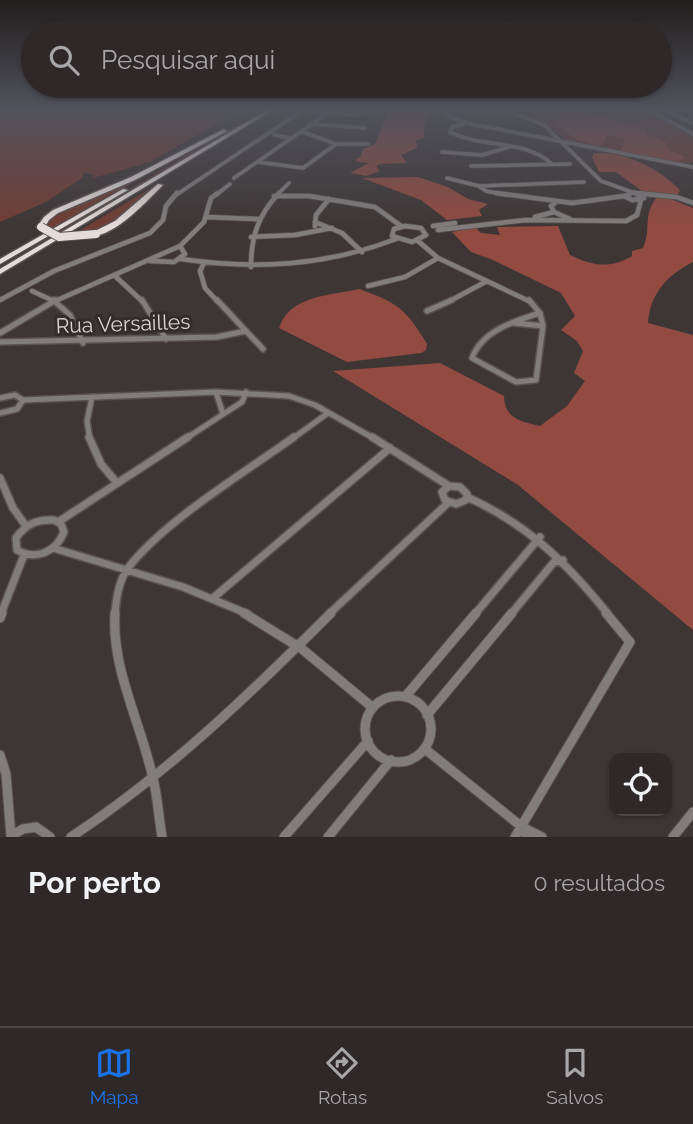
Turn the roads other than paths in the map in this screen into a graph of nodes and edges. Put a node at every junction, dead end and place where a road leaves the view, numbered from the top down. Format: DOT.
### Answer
graph roads {
  1 [pos="190,149"];
  2 [pos="193,149"];
  3 [pos="204,149"];
  4 [pos="211,149"];
  5 [pos="245,149"];
  6 [pos="276,149"];
  7 [pos="330,149"];
  8 [pos="503,149"];
  9 [pos="527,149"];
  10 [pos="570,149"];
  11 [pos="595,149"];
  12 [pos="456,153"];
  13 [pos="482,155"];
  14 [pos="258,162"];
  15 [pos="552,164"];
  16 [pos="570,164"];
  17 [pos="488,165"];
  18 [pos="471,166"];
  19 [pos="693,166"];
  20 [pos="447,178"];
  21 [pos="584,182"];
  22 [pos="289,183"];
  23 [pos="514,184"];
  24 [pos="479,186"];
  25 [pos="616,188"];
  26 [pos="634,193"];
  27 [pos="510,195"];
  28 [pos="624,195"];
  29 [pos="665,195"];
  30 [pos="274,197"];
  31 [pos="643,198"];
  32 [pos="329,199"];
  33 [pos="555,203"];
  34 [pos="693,203"];
  35 [pos="554,212"];
  36 [pos="206,217"];
  37 [pos="257,219"];
  38 [pos="315,222"];
  39 [pos="582,222"];
  40 [pos="401,226"];
  41 [pos="332,228"];
  42 [pos="429,229"];
  43 [pos="314,231"];
  44 [pos="251,237"];
  45 [pos="396,239"];
  46 [pos="418,241"];
  47 [pos="180,246"];
  48 [pos="362,252"];
  49 [pos="438,258"];
  50 [pos="181,259"];
  51 [pos="148,261"];
  52 [pos="0,262"];
  53 [pos="204,263"];
  54 [pos="251,267"];
  55 [pos="0,272"];
  56 [pos="114,275"];
  57 [pos="487,281"];
  58 [pos="368,286"];
  59 [pos="32,291"];
  60 [pos="0,300"];
  61 [pos="56,300"];
  62 [pos="427,311"];
  63 [pos="541,313"];
  64 [pos="509,324"];
  65 [pos="544,326"];
  66 [pos="246,331"];
  67 [pos="0,333"];
  68 [pos="166,340"];
  69 [pos="0,342"];
  70 [pos="83,343"];
  71 [pos="263,349"];
  72 [pos="216,392"];
  73 [pos="246,392"];
  74 [pos="92,397"];
  75 [pos="0,398"];
  76 [pos="23,400"];
  77 [pos="328,413"];
  78 [pos="223,414"];
  79 [pos="1,415"];
  80 [pos="390,448"];
  81 [pos="0,478"];
  82 [pos="117,483"];
  83 [pos="449,486"];
  84 [pos="467,497"];
  85 [pos="449,502"];
  86 [pos="58,522"];
  87 [pos="26,526"];
  88 [pos="540,537"];
  89 [pos="53,548"];
  90 [pos="24,555"];
  91 [pos="563,559"];
  92 [pos="125,570"];
  93 [pos="213,598"];
  94 [pos="0,618"];
  95 [pos="299,646"];
  96 [pos="405,697"];
  97 [pos="372,707"];
  98 [pos="427,715"];
  99 [pos="368,741"];
  100 [pos="425,749"];
  101 [pos="0,755"];
  102 [pos="391,761"];
  103 [pos="154,782"];
  104 [pos="693,812"];
  105 [pos="525,832"];
  106 [pos="11,837"];
  107 [pos="50,837"];
  108 [pos="71,837"];
  109 [pos="162,837"];
  110 [pos="284,837"];
  111 [pos="328,837"];
  112 [pos="515,837"];
  113 [pos="542,837"];
  114 [pos="673,837"];
  1 -- 4 [label="highway, bridge"];
  2 -- 52 [label="highway"];
  3 -- 55 [label="highway"];
  5 -- 60 [label="street"];
  6 -- 14 [label="street"];
  7 -- 14 [label="street"];
  8 -- 13 [label="street"];
  9 -- 15 [label="street"];
  10 -- 25 [label="street"];
  11 -- 19 [label="street"];
  12 -- 13 [label="street"];
  13 -- 17 [label="street"];
  14 -- 36 [label="street"];
  15 -- 16 [label="street"];
  15 -- 17 [label="street"];
  17 -- 18 [label="street"];
  20 -- 24 [label="street"];
  21 -- 23 [label="street"];
  22 -- 30 [label="street"];
  23 -- 24 [label="street"];
  23 -- 27 [label="street"];
  24 -- 27 [label="street"];
  25 -- 26 [label="street"];
  25 -- 28 [label="street"];
  26 -- 28 [label="street"];
  26 -- 29 [label="street"];
  26 -- 31 [label="street"];
  27 -- 33 [label="street"];
  28 -- 31 [label="street"];
  28 -- 33 [label="street"];
  29 -- 31 [label="street"];
  29 -- 34 [label="street"];
  30 -- 32 [label="street"];
  30 -- 37 [label="street"];
  31 -- 39 [label="street"];
  32 -- 38 [label="street"];
  32 -- 40 [label="street"];
  33 -- 35 [label="street"];
  35 -- 39 [label="street"];
  35 -- 42 [label="street"];
  36 -- 37 [label="street"];
  36 -- 47 [label="street"];
  37 -- 44 [label="street"];
  38 -- 41 [label="street"];
  38 -- 43 [label="street"];
  39 -- 42 [label="street"];
  40 -- 42 [label="street"];
  40 -- 45 [label="street"];
  41 -- 43 [label="street"];
  41 -- 48 [label="street"];
  42 -- 46 [label="street"];
  43 -- 44 [label="street"];
  44 -- 54 [label="street"];
  45 -- 46 [label="street"];
  45 -- 48 [label="street"];
  46 -- 49 [label="street"];
  47 -- 50 [label="street"];
  47 -- 51 [label="street"];
  48 -- 54 [label="street"];
  49 -- 57 [label="street"];
  49 -- 58 [label="street"];
  50 -- 51 [label="street"];
  50 -- 53 [label="street"];
  51 -- 56 [label="street"];
  53 -- 54 [label="street"];
  53 -- 66 [label="street"];
  56 -- 61 [label="street"];
  56 -- 68 [label="street"];
  57 -- 62 [label="street"];
  57 -- 63 [label="street"];
  59 -- 61 [label="street"];
  61 -- 67 [label="street"];
  61 -- 70 [label="street"];
  63 -- 64 [label="street"];
  63 -- 65 [label="street"];
  64 -- 65 [label="street"];
  64 -- 65 [label="street"];
  66 -- 68 [label="street, Rua Versailles"];
  66 -- 71 [label="street"];
  68 -- 70 [label="street, Rua Versailles"];
  69 -- 70 [label="street, Rua Versailles"];
  72 -- 73 [label="street"];
  72 -- 74 [label="street"];
  72 -- 78 [label="street"];
  73 -- 77 [label="street"];
  73 -- 78 [label="street"];
  74 -- 76 [label="street"];
  74 -- 82 [label="street"];
  75 -- 76 [label="street"];
  76 -- 79 [label="street"];
  77 -- 80 [label="street"];
  77 -- 92 [label="street"];
  78 -- 82 [label="street"];
  80 -- 83 [label="street"];
  80 -- 93 [label="street"];
  81 -- 87 [label="street"];
  82 -- 86 [label="street"];
  83 -- 84 [label="street"];
  83 -- 85 [label="street"];
  84 -- 85 [label="street"];
  84 -- 88 [label="street"];
  85 -- 95 [label="street"];
  86 -- 87 [label="street"];
  86 -- 89 [label="street"];
  87 -- 90 [label="street"];
  88 -- 91 [label="street"];
  88 -- 96 [label="street"];
  89 -- 90 [label="street"];
  89 -- 92 [label="street"];
  90 -- 94 [label="street"];
  91 -- 98 [label="street"];
  91 -- 105 [label="street"];
  92 -- 93 [label="street"];
  92 -- 103 [label="street"];
  93 -- 95 [label="street"];
  95 -- 97 [label="street"];
  95 -- 103 [label="street"];
  96 -- 97 [label="street"];
  96 -- 98 [label="street"];
  97 -- 99 [label="street"];
  98 -- 100 [label="street"];
  99 -- 102 [label="street"];
  99 -- 110 [label="street"];
  100 -- 102 [label="street"];
  100 -- 105 [label="street"];
  101 -- 106 [label="street"];
  102 -- 111 [label="street"];
  103 -- 108 [label="street"];
  103 -- 109 [label="street"];
  104 -- 114 [label="street"];
  105 -- 112 [label="street"];
  105 -- 113 [label="street"];
  106 -- 107 [label="street"];
}
